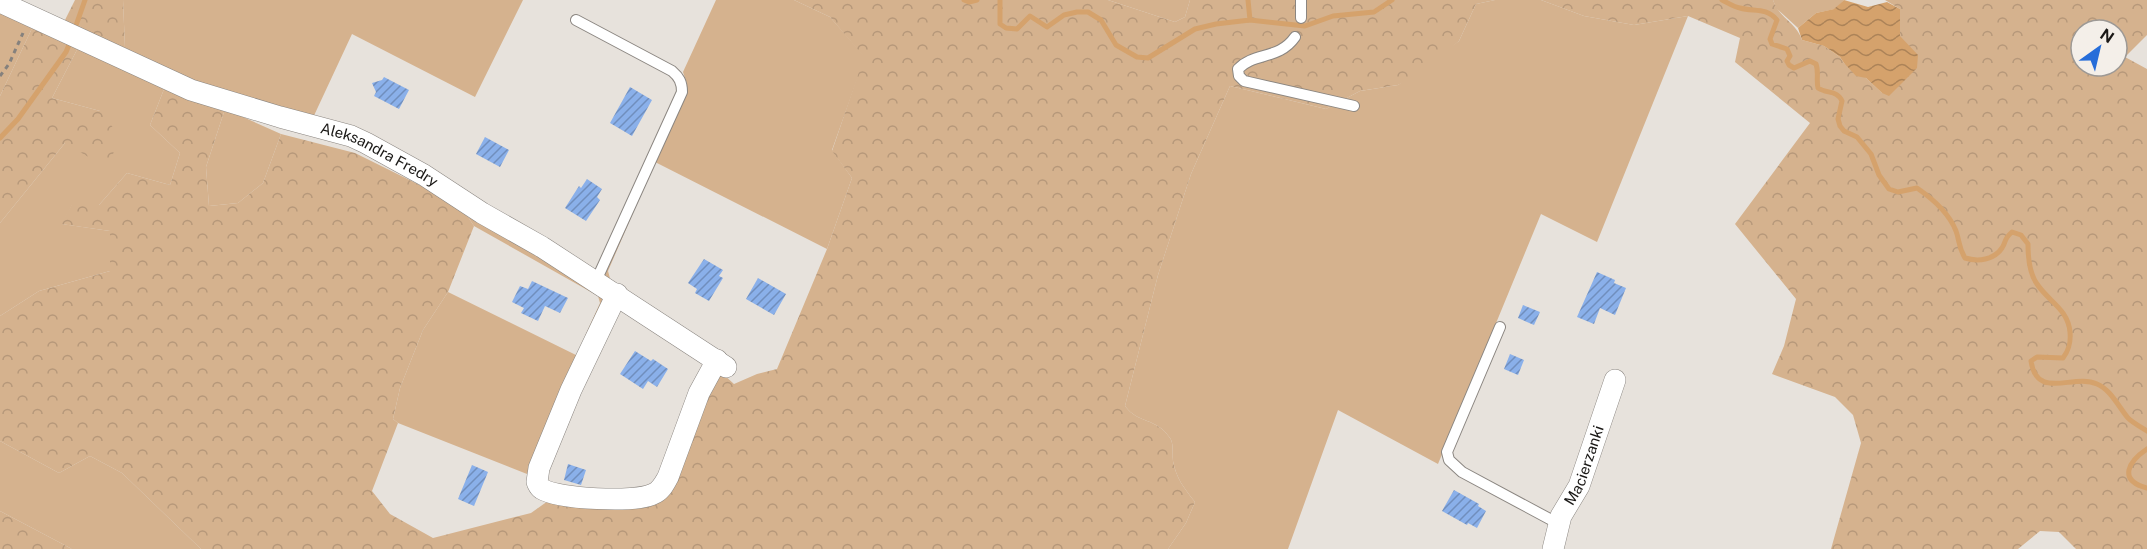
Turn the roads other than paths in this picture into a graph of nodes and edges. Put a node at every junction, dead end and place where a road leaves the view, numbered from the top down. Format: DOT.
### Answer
graph roads {
  1 [pos="1301,0"];
  2 [pos="0,2"];
  3 [pos="1301,18"];
  4 [pos="576,20"];
  5 [pos="1294,37"];
  6 [pos="1354,106"];
  7 [pos="596,281"];
  8 [pos="617,294"];
  9 [pos="1500,327"];
  10 [pos="1615,380"];
  11 [pos="1558,524"];
  12 [pos="1553,549"];
  1 -- 3 [label="lane"];
  2 -- 7 [label="street, Aleksandra Fredry"];
  4 -- 7 [label="lane"];
  5 -- 6 [label="lane"];
  7 -- 8 [label="street, Aleksandra Fredry"];
  8 -- 8 [label="street, Aleksandra Fredry"];
  9 -- 11 [label="lane"];
  10 -- 11 [label="street, Macierzanki"];
  11 -- 12 [label="street, Macierzanki"];
}
